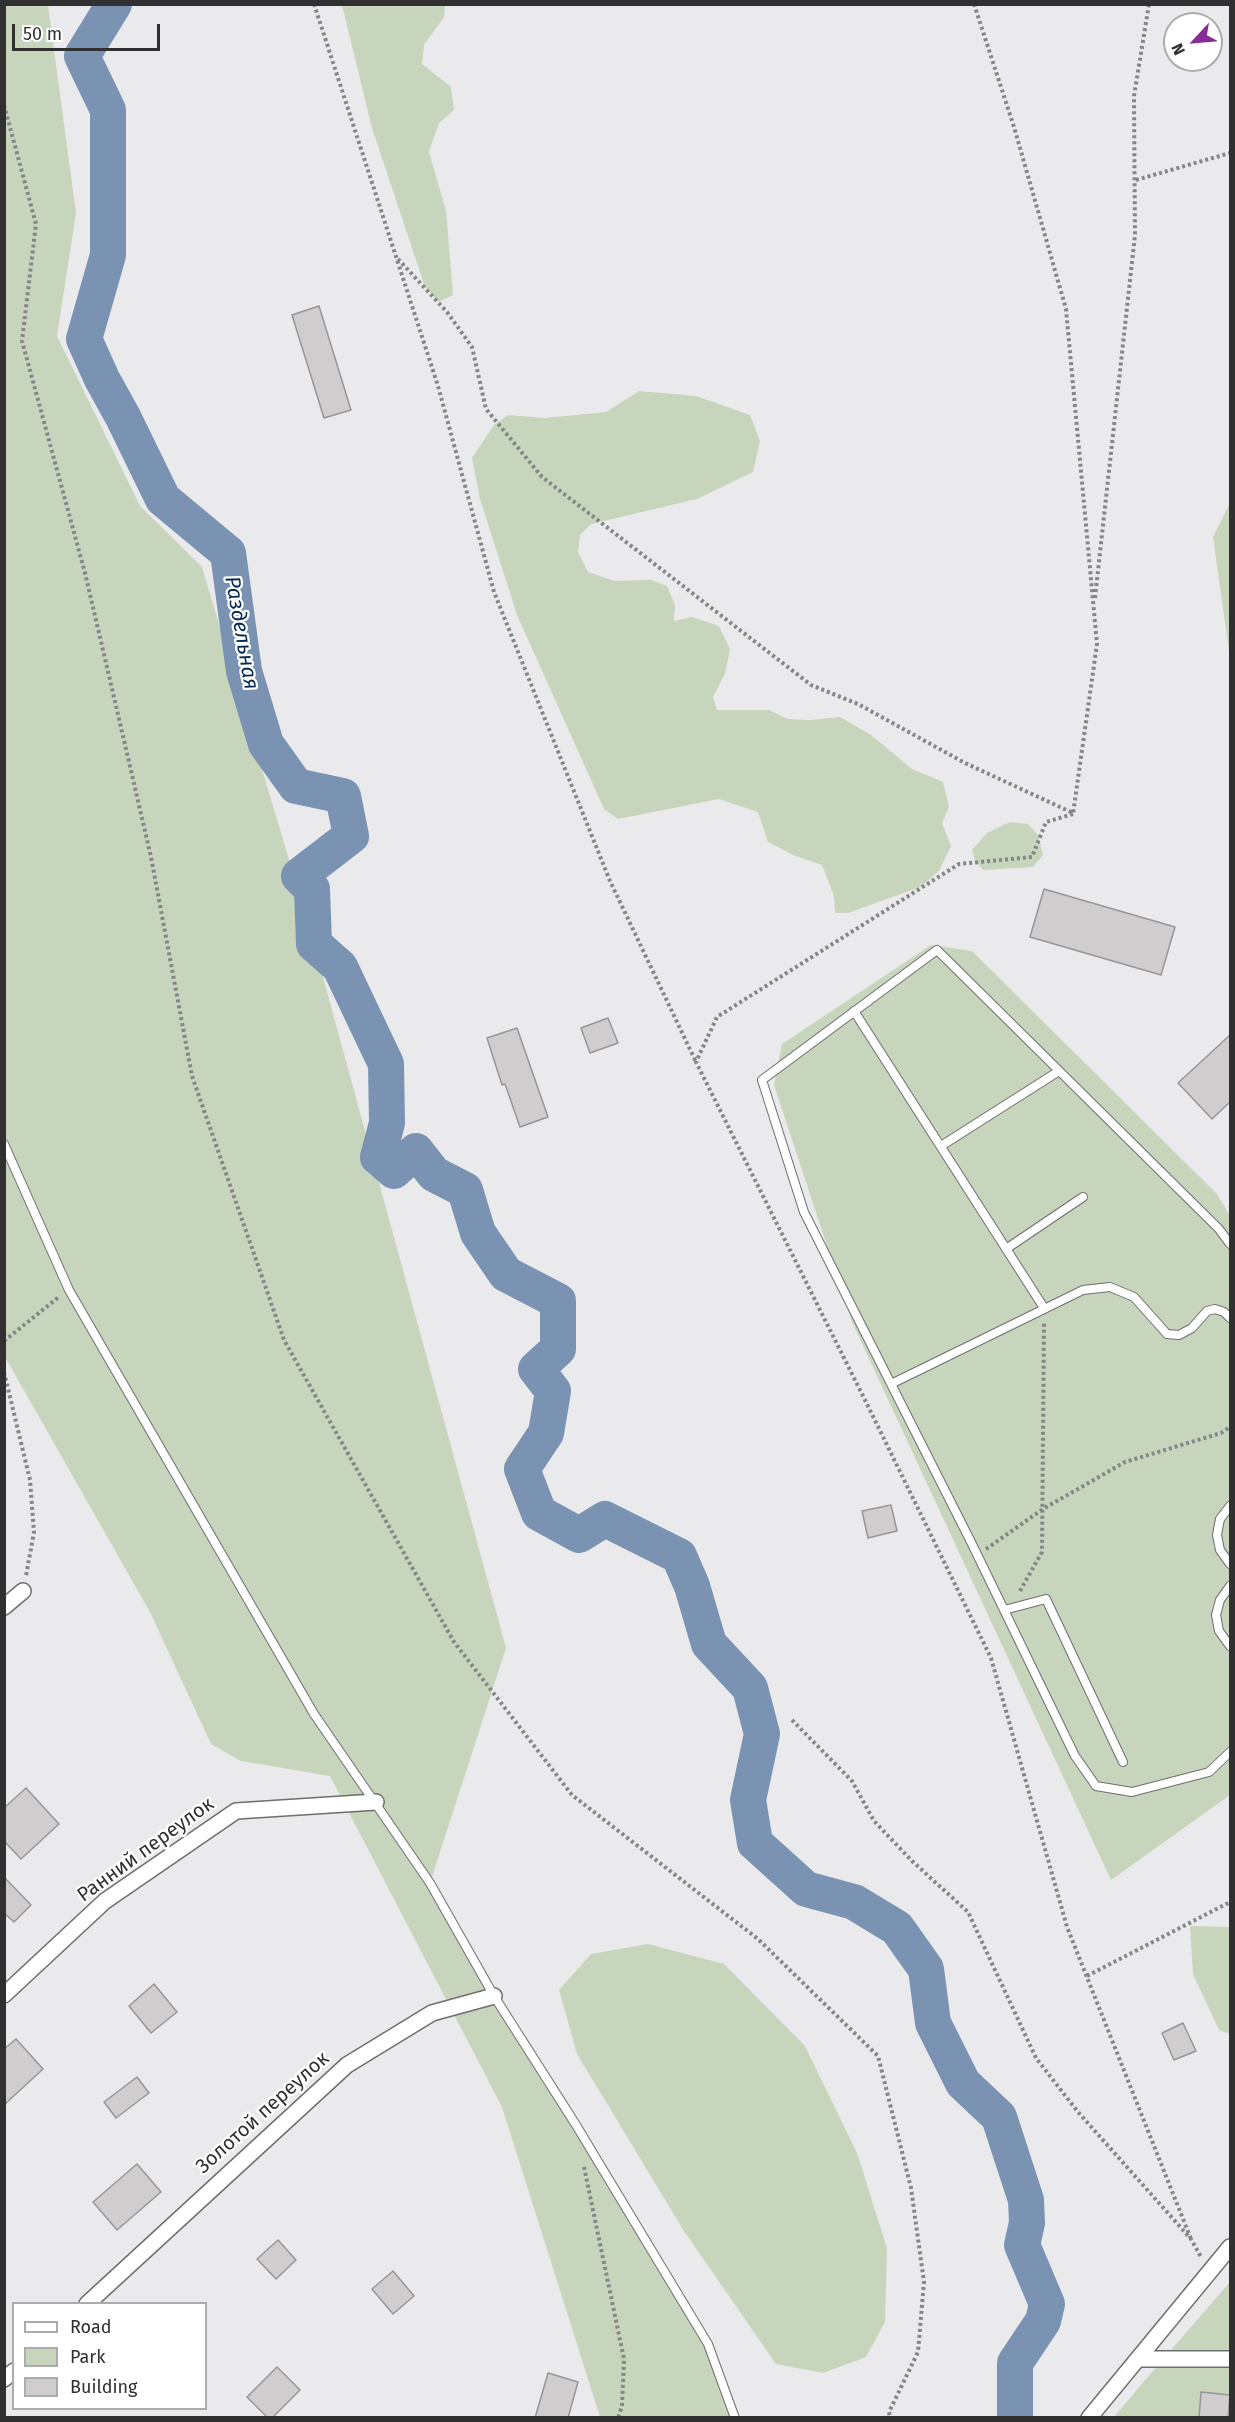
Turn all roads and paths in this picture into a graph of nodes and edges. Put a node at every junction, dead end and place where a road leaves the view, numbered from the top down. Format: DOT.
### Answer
graph roads {
  1 [pos="314,4"];
  2 [pos="974,4"];
  3 [pos="1149,4"];
  4 [pos="4,105"];
  5 [pos="1230,153"];
  6 [pos="1136,180"];
  7 [pos="396,257"];
  8 [pos="1094,608"];
  9 [pos="1073,814"];
  10 [pos="854,1011"];
  11 [pos="696,1062"];
  12 [pos="1059,1071"];
  13 [pos="4,1144"];
  14 [pos="941,1146"];
  15 [pos="1083,1197"];
  16 [pos="1230,1244"];
  17 [pos="1006,1249"];
  18 [pos="69,1290"];
  19 [pos="1044,1308"];
  20 [pos="1230,1318"];
  21 [pos="4,1341"];
  22 [pos="4,1372"];
  23 [pos="891,1384"];
  24 [pos="1230,1427"];
  25 [pos="1230,1506"];
  26 [pos="1043,1509"];
  27 [pos="978,1555"];
  28 [pos="1230,1564"];
  29 [pos="1230,1586"];
  30 [pos="23,1591"];
  31 [pos="4,1607"];
  32 [pos="1004,1610"];
  33 [pos="1230,1646"];
  34 [pos="792,1720"];
  35 [pos="1230,1752"];
  36 [pos="1123,1762"];
  37 [pos="376,1802"];
  38 [pos="1230,1902"];
  39 [pos="1087,1976"];
  40 [pos="4,1995"];
  41 [pos="494,1996"];
  42 [pos="583,2160"];
  43 [pos="1191,2239"];
  44 [pos="1230,2247"];
  45 [pos="1209,2271"];
  46 [pos="89,2302"];
  47 [pos="1138,2359"];
  48 [pos="1230,2359"];
  49 [pos="618,2418"];
  50 [pos="735,2418"];
  51 [pos="890,2418"];
  52 [pos="1089,2418"];
  1 -- 7 [label="path"];
  2 -- 8 [label="path"];
  3 -- 6 [label="path"];
  4 -- 51 [label="path"];
  5 -- 6 [label="path"];
  6 -- 8 [label="path"];
  7 -- 9 [label="path"];
  7 -- 11 [label="path"];
  8 -- 9 [label="path"];
  9 -- 11 [label="path"];
  10 -- 12 [label="lane"];
  10 -- 14 [label="lane"];
  10 -- 23 [label="lane"];
  11 -- 39 [label="path"];
  12 -- 14 [label="lane"];
  12 -- 16 [label="lane"];
  13 -- 18 [label="lane"];
  14 -- 17 [label="lane"];
  15 -- 17 [label="lane"];
  17 -- 19 [label="lane"];
  18 -- 21 [label="path"];
  18 -- 37 [label="lane"];
  19 -- 20 [label="lane"];
  19 -- 23 [label="lane"];
  19 -- 26 [label="path"];
  22 -- 30 [label="path"];
  23 -- 27 [label="lane"];
  24 -- 26 [label="path"];
  25 -- 28 [label="lane"];
  26 -- 27 [label="path"];
  26 -- 32 [label="path"];
  27 -- 32 [label="lane"];
  29 -- 33 [label="lane"];
  30 -- 31 [label="street"];
  32 -- 35 [label="lane"];
  32 -- 36 [label="lane"];
  34 -- 43 [label="path"];
  37 -- 40 [label="street, Ранний переулок"];
  37 -- 41 [label="lane"];
  38 -- 39 [label="path"];
  39 -- 43 [label="path"];
  41 -- 46 [label="street, Золотой переулок"];
  41 -- 50 [label="lane"];
  42 -- 49 [label="path"];
  43 -- 45 [label="path"];
  44 -- 45 [label="street"];
  45 -- 47 [label="street"];
  47 -- 48 [label="street"];
  47 -- 52 [label="street"];
}
